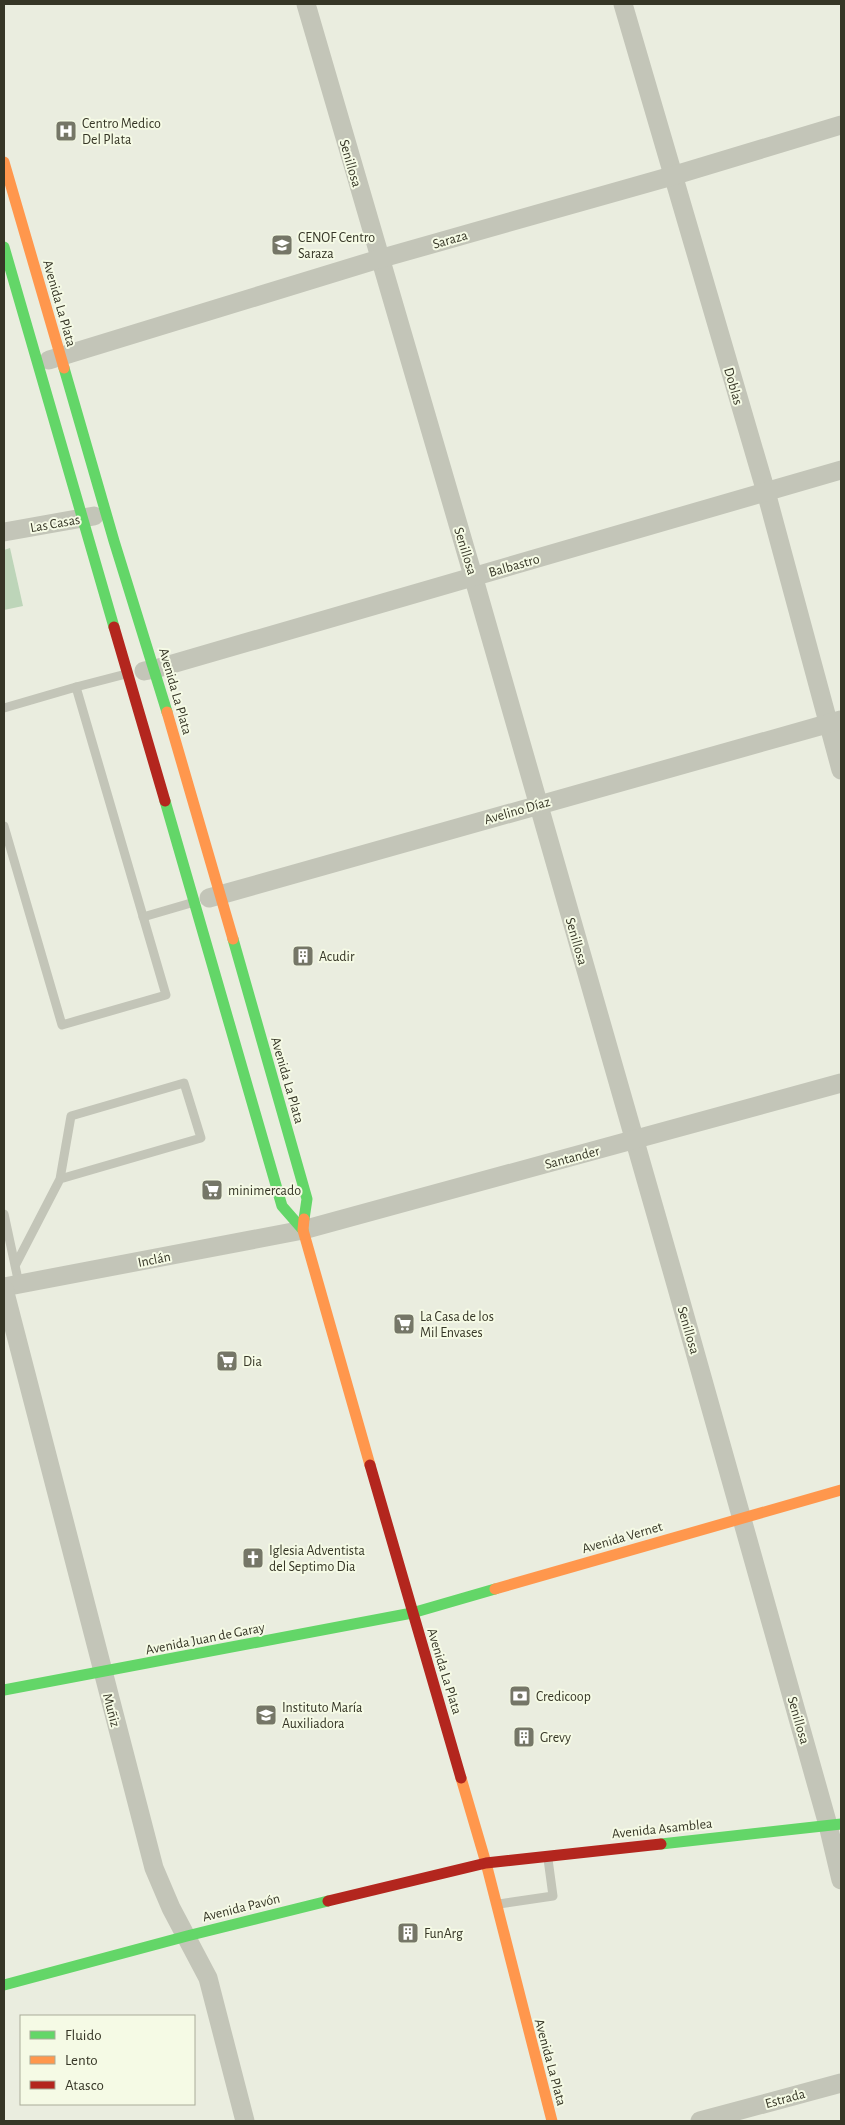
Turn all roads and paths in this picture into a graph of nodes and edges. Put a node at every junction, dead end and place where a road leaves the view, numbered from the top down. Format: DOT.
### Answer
graph roads {
  1 [pos="306,4"];
  2 [pos="623,4"];
  3 [pos="841,125"];
  4 [pos="4,162"];
  5 [pos="672,176"];
  6 [pos="28,244"];
  7 [pos="4,249"];
  8 [pos="379,259"];
  9 [pos="60,357"];
  10 [pos="38,363"];
  11 [pos="841,470"];
  12 [pos="766,492"];
  13 [pos="107,515"];
  14 [pos="84,518"];
  15 [pos="4,532"];
  16 [pos="473,577"];
  17 [pos="155,669"];
  18 [pos="128,673"];
  19 [pos="76,687"];
  20 [pos="4,708"];
  21 [pos="834,722"];
  22 [pos="841,770"];
  23 [pos="538,804"];
  24 [pos="4,826"];
  25 [pos="220,895"];
  26 [pos="194,903"];
  27 [pos="143,917"];
  28 [pos="841,1083"];
  29 [pos="634,1140"];
  30 [pos="60,1180"];
  31 [pos="4,1214"];
  32 [pos="303,1230"];
  33 [pos="16,1264"];
  34 [pos="9,1287"];
  35 [pos="841,1490"];
  36 [pos="742,1518"];
  37 [pos="412,1613"];
  38 [pos="102,1673"];
  39 [pos="4,1690"];
  40 [pos="835,1824"];
  41 [pos="547,1856"];
  42 [pos="486,1863"];
  43 [pos="841,1880"];
  44 [pos="496,1904"];
  45 [pos="187,1936"];
  46 [pos="4,1985"];
  47 [pos="841,2084"];
  48 [pos="245,2121"];
  49 [pos="552,2121"];
  50 [pos="700,2121"];
  1 -- 8 [label="street, Senillosa"];
  2 -- 5 [label="street, Doblas"];
  3 -- 5 [label="street, Saraza"];
  4 -- 6 [label="main road, Avenida La Plata"];
  5 -- 8 [label="street, Saraza"];
  5 -- 12 [label="street, Doblas"];
  6 -- 7 [label="street"];
  6 -- 9 [label="main road, Avenida La Plata"];
  7 -- 10 [label="main road, Avenida La Plata"];
  8 -- 9 [label="street, Saraza"];
  8 -- 16 [label="street, Senillosa"];
  9 -- 10 [label="street, Saraza"];
  9 -- 13 [label="main road, Avenida La Plata"];
  10 -- 14 [label="main road, Avenida La Plata"];
  11 -- 12 [label="street, Balbastro"];
  12 -- 16 [label="street, Balbastro"];
  12 -- 21 [label="street, Doblas"];
  13 -- 14 [label="street, Las Casas"];
  13 -- 17 [label="main road, Avenida La Plata"];
  14 -- 15 [label="street, Las Casas"];
  14 -- 18 [label="main road, Avenida La Plata"];
  16 -- 17 [label="street, Balbastro"];
  16 -- 23 [label="street, Senillosa"];
  17 -- 18 [label="street, Balbastro"];
  17 -- 25 [label="main road, Avenida La Plata"];
  18 -- 19 [label="lane"];
  18 -- 26 [label="main road, Avenida La Plata"];
  19 -- 20 [label="lane"];
  19 -- 27 [label="lane"];
  21 -- 22 [label="street, Doblas"];
  21 -- 23 [label="street, Avelino Díaz"];
  23 -- 25 [label="street, Avelino Díaz"];
  23 -- 29 [label="street, Senillosa"];
  24 -- 27 [label="lane"];
  25 -- 26 [label="street, Avelino Díaz"];
  25 -- 32 [label="main road, Avenida La Plata"];
  26 -- 27 [label="lane"];
  26 -- 32 [label="main road, Avenida La Plata"];
  28 -- 29 [label="street, Santander"];
  29 -- 32 [label="street, Santander"];
  29 -- 36 [label="street, Senillosa"];
  30 -- 30 [label="lane"];
  30 -- 33 [label="lane"];
  31 -- 33 [label="lane"];
  32 -- 34 [label="street, Inclán"];
  32 -- 37 [label="main road, Avenida La Plata"];
  33 -- 34 [label="lane"];
  34 -- 38 [label="street, Muñiz"];
  35 -- 36 [label="main road, Avenida Vernet"];
  36 -- 37 [label="main road, Avenida Vernet"];
  36 -- 40 [label="street, Senillosa"];
  37 -- 38 [label="main road, Avenida Juan de Garay"];
  37 -- 42 [label="main road, Avenida La Plata"];
  38 -- 39 [label="main road, Avenida Juan de Garay"];
  38 -- 45 [label="street, Muñiz"];
  40 -- 41 [label="main road, Avenida Asamblea"];
  40 -- 43 [label="street, Senillosa"];
  41 -- 42 [label="main road, Avenida Asamblea"];
  41 -- 44 [label="lane"];
  42 -- 44 [label="main road, Avenida La Plata"];
  42 -- 45 [label="main road, Avenida Pavón"];
  44 -- 49 [label="main road, Avenida La Plata"];
  45 -- 46 [label="main road, Avenida Pavón"];
  45 -- 48 [label="street, Muñiz"];
  47 -- 50 [label="street, Estrada"];
}
